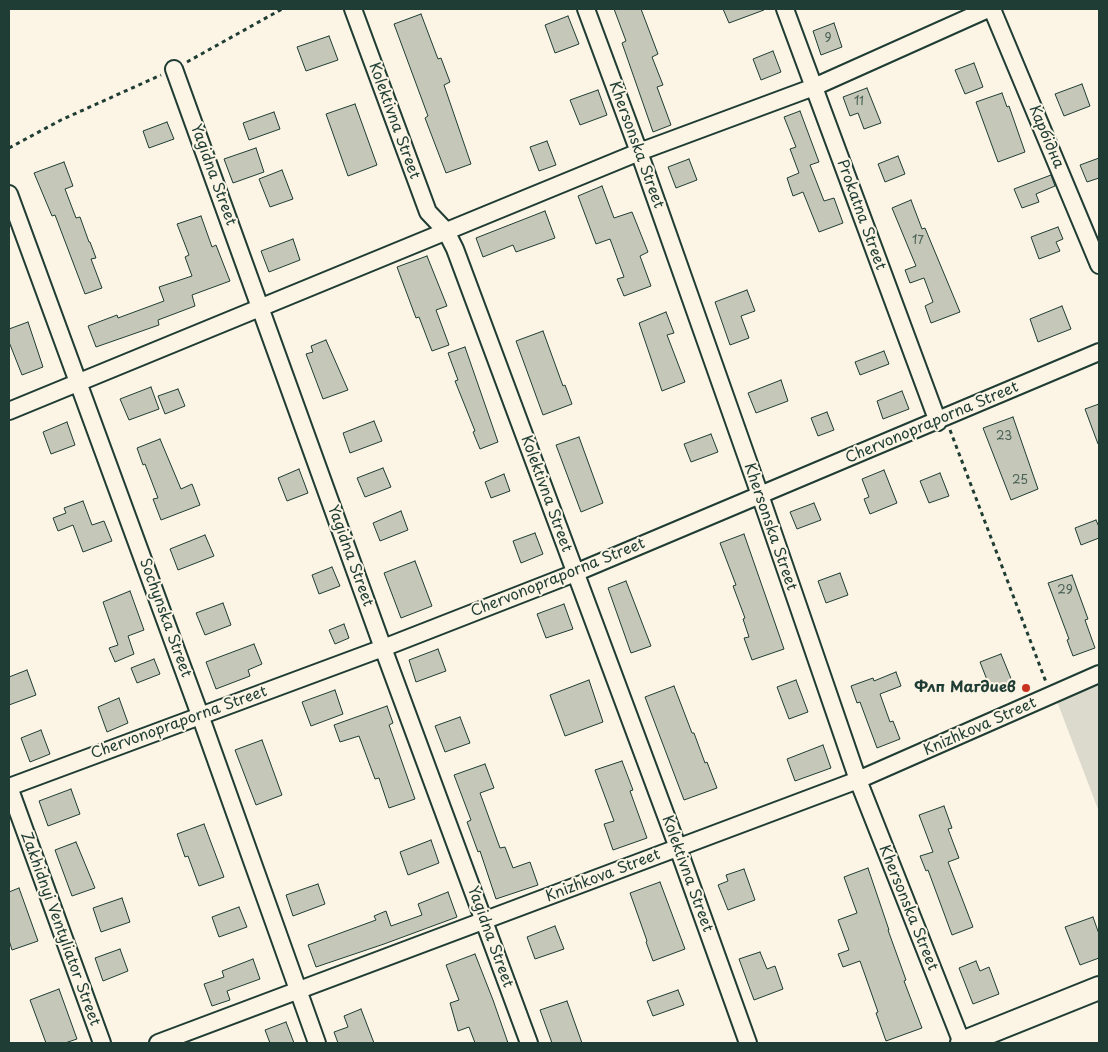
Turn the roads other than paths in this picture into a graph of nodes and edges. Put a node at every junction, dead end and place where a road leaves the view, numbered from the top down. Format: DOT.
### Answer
graph roads {
  1 [pos="353,9"];
  2 [pos="586,9"];
  3 [pos="785,9"];
  4 [pos="988,9"];
  5 [pos="992,9"];
  6 [pos="174,69"];
  7 [pos="814,87"];
  8 [pos="639,152"];
  9 [pos="9,194"];
  10 [pos="446,231"];
  11 [pos="1099,266"];
  12 [pos="261,307"];
  13 [pos="1099,352"];
  14 [pos="78,382"];
  15 [pos="9,411"];
  16 [pos="941,420"];
  17 [pos="760,495"];
  18 [pos="575,573"];
  19 [pos="383,648"];
  20 [pos="1099,674"];
  21 [pos="200,715"];
  22 [pos="858,780"];
  23 [pos="9,787"];
  24 [pos="678,848"];
  25 [pos="484,921"];
  26 [pos="1099,988"];
  27 [pos="297,991"];
  28 [pos="102,1043"];
  29 [pos="158,1043"];
  30 [pos="317,1043"];
  31 [pos="529,1043"];
  32 [pos="748,1043"];
  33 [pos="962,1043"];
  1 -- 10 [label="street, Kolektivna Street"];
  2 -- 8 [label="street, Khersonska Street"];
  3 -- 7 [label="street, Prokatna Street"];
  4 -- 7 [label="street"];
  5 -- 11 [label="street, Карбідна"];
  6 -- 12 [label="street, Yagidna Street"];
  7 -- 8 [label="street"];
  7 -- 16 [label="street, Prokatna Street"];
  8 -- 10 [label="street"];
  8 -- 17 [label="street, Khersonska Street"];
  9 -- 14 [label="street, Sochynska Street"];
  10 -- 12 [label="street"];
  10 -- 18 [label="street, Kolektivna Street"];
  12 -- 14 [label="street"];
  12 -- 19 [label="street, Yagidna Street"];
  13 -- 16 [label="street, Chervonopraporna Street"];
  14 -- 15 [label="street"];
  14 -- 21 [label="street, Sochynska Street"];
  16 -- 17 [label="street, Chervonopraporna Street"];
  17 -- 18 [label="street, Chervonopraporna Street"];
  17 -- 22 [label="street, Khersonska Street"];
  18 -- 19 [label="street, Chervonopraporna Street"];
  18 -- 24 [label="street, Kolektivna Street"];
  19 -- 21 [label="street, Chervonopraporna Street"];
  19 -- 25 [label="street, Yagidna Street"];
  20 -- 22 [label="street, Knizhkova Street"];
  21 -- 23 [label="street, Chervonopraporna Street"];
  21 -- 27 [label="street, Sochynska Street"];
  22 -- 24 [label="street, Knizhkova Street"];
  22 -- 33 [label="street, Khersonska Street"];
  23 -- 28 [label="street, Zakhidnyi Ventyliator Street"];
  24 -- 25 [label="street, Knizhkova Street"];
  24 -- 32 [label="street, Kolektivna Street"];
  25 -- 27 [label="street, Knizhkova Street"];
  25 -- 31 [label="street, Yagidna Street"];
  26 -- 33 [label="street"];
  27 -- 29 [label="street, Knizhkova Street"];
  27 -- 30 [label="street, Sochynska Street"];
}
